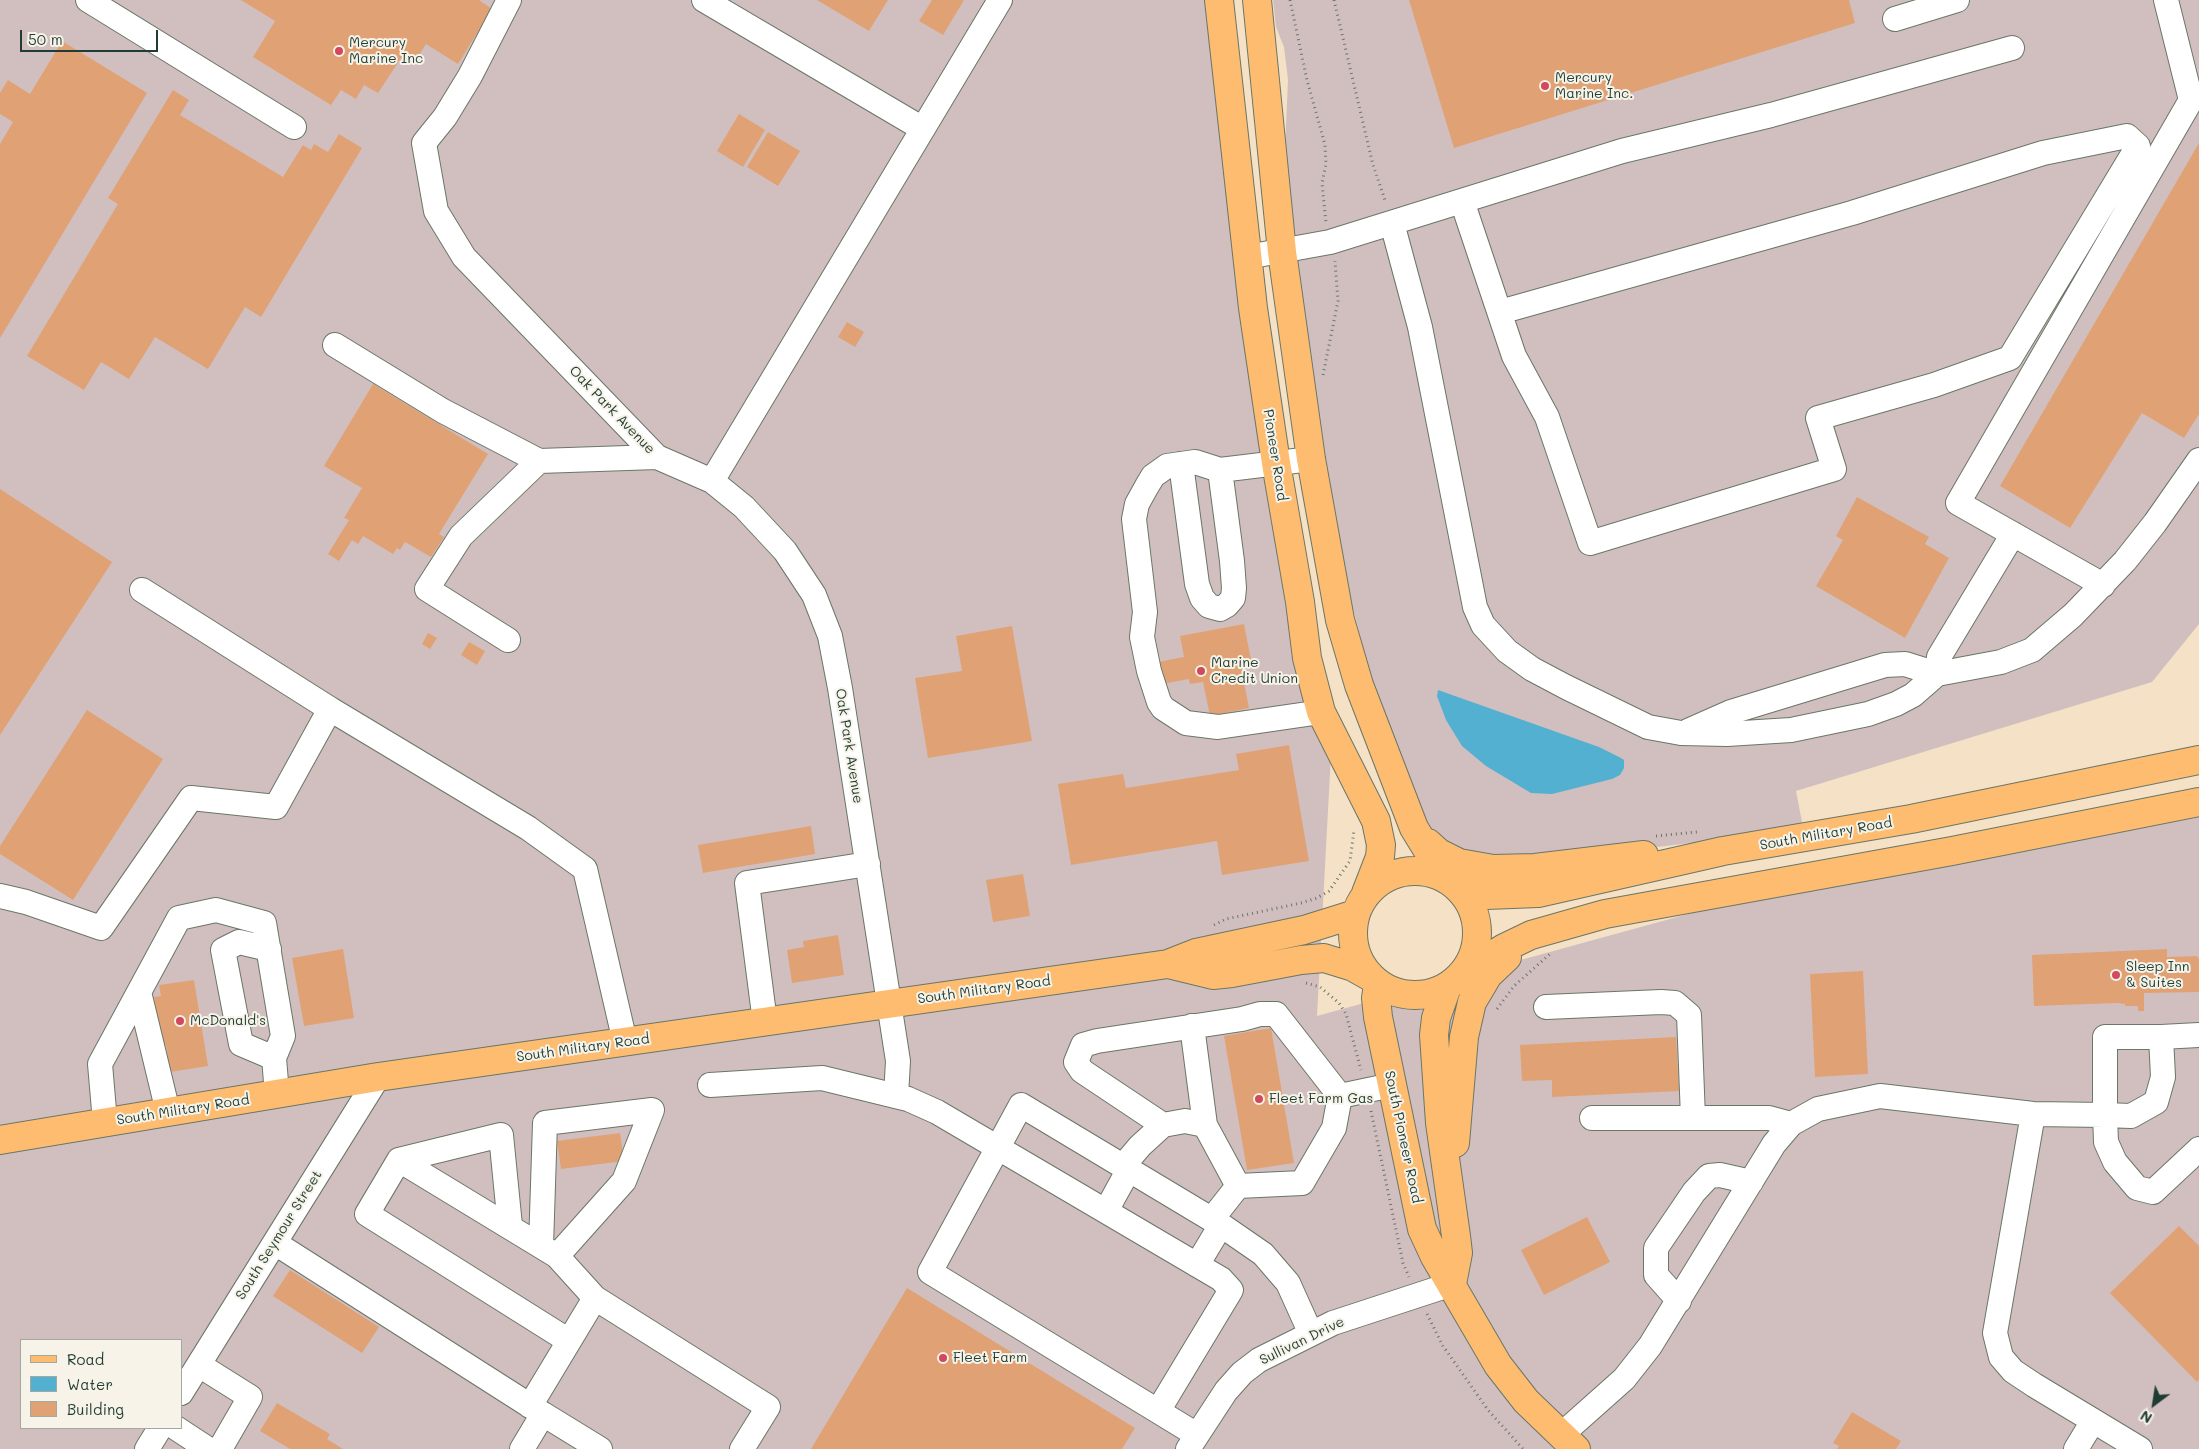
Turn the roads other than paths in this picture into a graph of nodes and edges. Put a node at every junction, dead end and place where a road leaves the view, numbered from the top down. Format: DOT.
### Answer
graph roads {
  1 [pos="88,0"];
  2 [pos="509,0"];
  3 [pos="704,0"];
  4 [pos="1000,0"];
  5 [pos="1219,0"];
  6 [pos="1257,0"];
  7 [pos="1957,0"];
  8 [pos="2166,0"];
  9 [pos="1895,19"];
  10 [pos="2012,48"];
  11 [pos="294,127"];
  12 [pos="923,129"];
  13 [pos="1462,201"];
  14 [pos="1392,223"];
  15 [pos="1282,252"];
  16 [pos="1247,257"];
  17 [pos="1500,312"];
  18 [pos="335,345"];
  19 [pos="657,457"];
  20 [pos="1311,459"];
  21 [pos="539,460"];
  22 [pos="2199,460"];
  23 [pos="1276,463"];
  24 [pos="1181,464"];
  25 [pos="1220,470"];
  26 [pos="712,481"];
  27 [pos="2013,534"];
  28 [pos="2103,585"];
  29 [pos="142,590"];
  30 [pos="508,640"];
  31 [pos="1937,674"];
  32 [pos="330,709"];
  33 [pos="1321,712"];
  34 [pos="1682,733"];
  35 [pos="2199,760"];
  36 [pos="2199,802"];
  37 [pos="1414,828"];
  38 [pos="1723,851"];
  39 [pos="868,864"];
  40 [pos="1450,881"];
  41 [pos="0,896"];
  42 [pos="1361,904"];
  43 [pos="1550,941"];
  44 [pos="269,949"];
  45 [pos="1168,964"];
  46 [pos="1374,980"];
  47 [pos="1455,980"];
  48 [pos="139,992"];
  49 [pos="889,1004"];
  50 [pos="1546,1007"];
  51 [pos="764,1022"];
  52 [pos="1192,1026"];
  53 [pos="2199,1035"];
  54 [pos="2161,1037"];
  55 [pos="625,1042"];
  56 [pos="274,1058"];
  57 [pos="378,1077"];
  58 [pos="1392,1084"];
  59 [pos="710,1086"];
  60 [pos="277,1094"];
  61 [pos="896,1096"];
  62 [pos="1340,1096"];
  63 [pos="168,1112"];
  64 [pos="2033,1114"];
  65 [pos="2105,1116"];
  66 [pos="1592,1118"];
  67 [pos="1693,1118"];
  68 [pos="106,1122"];
  69 [pos="1791,1124"];
  70 [pos="1163,1125"];
  71 [pos="1205,1125"];
  72 [pos="0,1140"];
  73 [pos="998,1147"];
  74 [pos="2199,1149"];
  75 [pos="399,1160"];
  76 [pos="1126,1167"];
  77 [pos="1751,1182"];
  78 [pos="1238,1186"];
  79 [pos="1449,1186"];
  80 [pos="1106,1211"];
  81 [pos="1217,1222"];
  82 [pos="510,1226"];
  83 [pos="275,1243"];
  84 [pos="549,1251"];
  85 [pos="1197,1265"];
  86 [pos="1452,1284"];
  87 [pos="594,1298"];
  88 [pos="1679,1301"];
  89 [pos="1310,1334"];
  90 [pos="569,1341"];
  91 [pos="199,1365"];
  92 [pos="182,1391"];
  93 [pos="537,1410"];
  94 [pos="1158,1411"];
  95 [pos="2093,1421"];
  96 [pos="159,1429"];
  97 [pos="178,1429"];
  98 [pos="1193,1442"];
  99 [pos="1569,1442"];
  100 [pos="147,1449"];
  101 [pos="208,1449"];
  102 [pos="220,1449"];
  103 [pos="522,1449"];
  104 [pos="600,1449"];
  105 [pos="742,1449"];
  106 [pos="2076,1449"];
  107 [pos="2140,1449"];
  1 -- 11 [label="street"];
  2 -- 19 [label="street, Oak Park Avenue"];
  3 -- 12 [label="street"];
  4 -- 12 [label="street"];
  5 -- 16 [label="main road, Pioneer Road"];
  6 -- 15 [label="main road"];
  7 -- 9 [label="street"];
  8 -- 27 [label="street"];
  10 -- 13 [label="street"];
  12 -- 26 [label="street"];
  13 -- 14 [label="street"];
  13 -- 17 [label="street"];
  14 -- 15 [label="street"];
  14 -- 34 [label="street"];
  15 -- 16 [label="street"];
  15 -- 20 [label="main road"];
  16 -- 23 [label="main road, Pioneer Road"];
  17 -- 17 [label="street"];
  18 -- 21 [label="street"];
  19 -- 21 [label="street"];
  19 -- 26 [label="street, Oak Park Avenue"];
  20 -- 23 [label="street"];
  20 -- 37 [label="main road"];
  21 -- 30 [label="street"];
  22 -- 28 [label="street"];
  23 -- 25 [label="street"];
  23 -- 33 [label="main road, Pioneer Road"];
  24 -- 25 [label="street"];
  24 -- 25 [label="street"];
  24 -- 33 [label="street"];
  26 -- 39 [label="street, Oak Park Avenue"];
  27 -- 28 [label="street"];
  27 -- 31 [label="street"];
  28 -- 31 [label="street"];
  29 -- 32 [label="street"];
  31 -- 34 [label="street"];
  31 -- 34 [label="street"];
  32 -- 41 [label="street"];
  32 -- 55 [label="street"];
  33 -- 42 [label="main road, Pioneer Road"];
  35 -- 38 [label="main road, South Military Road"];
  36 -- 43 [label="main road"];
  37 -- 38 [label="main road"];
  37 -- 40 [label="main road"];
  38 -- 40 [label="main road, South Military Road"];
  39 -- 49 [label="street, Oak Park Avenue"];
  39 -- 51 [label="street"];
  40 -- 42 [label="main road"];
  40 -- 47 [label="main road"];
  42 -- 45 [label="main road, South Military Road"];
  42 -- 46 [label="main road"];
  43 -- 47 [label="main road"];
  43 -- 79 [label="main road"];
  44 -- 48 [label="street"];
  44 -- 56 [label="street"];
  44 -- 56 [label="street"];
  45 -- 46 [label="main road, South Military Road"];
  45 -- 49 [label="main road, South Military Road"];
  46 -- 47 [label="main road"];
  46 -- 58 [label="main road, South Pioneer Road"];
  47 -- 79 [label="main road"];
  48 -- 63 [label="street"];
  48 -- 68 [label="street"];
  49 -- 51 [label="main road, South Military Road"];
  49 -- 61 [label="street, Oak Park Avenue"];
  50 -- 67 [label="street"];
  51 -- 55 [label="main road, South Military Road"];
  52 -- 62 [label="street"];
  52 -- 70 [label="street"];
  52 -- 71 [label="street"];
  53 -- 54 [label="street"];
  54 -- 65 [label="street"];
  54 -- 65 [label="street"];
  55 -- 57 [label="main road, South Military Road"];
  56 -- 60 [label="street"];
  57 -- 60 [label="main road, South Military Road"];
  57 -- 83 [label="street, South Seymour Street"];
  58 -- 62 [label="street"];
  58 -- 86 [label="main road, South Pioneer Road"];
  59 -- 61 [label="street"];
  60 -- 63 [label="main road, South Military Road"];
  61 -- 73 [label="street"];
  62 -- 78 [label="street"];
  63 -- 68 [label="main road, South Military Road"];
  64 -- 65 [label="street"];
  64 -- 69 [label="street"];
  64 -- 95 [label="street"];
  65 -- 74 [label="street"];
  66 -- 67 [label="street"];
  67 -- 69 [label="street"];
  68 -- 72 [label="main road, South Military Road"];
  69 -- 77 [label="street"];
  70 -- 71 [label="street"];
  70 -- 76 [label="street"];
  71 -- 78 [label="street"];
  73 -- 76 [label="street"];
  73 -- 80 [label="street"];
  73 -- 94 [label="street"];
  75 -- 82 [label="street"];
  75 -- 82 [label="street"];
  75 -- 90 [label="street"];
  76 -- 80 [label="street"];
  76 -- 81 [label="street"];
  77 -- 88 [label="street"];
  77 -- 88 [label="street"];
  78 -- 81 [label="street"];
  79 -- 86 [label="main road"];
  80 -- 85 [label="street"];
  81 -- 85 [label="street"];
  81 -- 89 [label="street"];
  82 -- 84 [label="street"];
  83 -- 91 [label="street, South Seymour Street"];
  83 -- 93 [label="street"];
  84 -- 84 [label="street"];
  84 -- 87 [label="street"];
  85 -- 94 [label="street"];
  86 -- 89 [label="street, Sullivan Drive"];
  86 -- 99 [label="main road, South Pioneer Road"];
  87 -- 90 [label="street"];
  87 -- 105 [label="street"];
  88 -- 99 [label="street"];
  89 -- 98 [label="street, Sullivan Drive"];
  90 -- 93 [label="street"];
  91 -- 92 [label="street, South Seymour Street"];
  91 -- 102 [label="street"];
  93 -- 103 [label="street"];
  93 -- 104 [label="street"];
  94 -- 98 [label="street"];
  95 -- 106 [label="street"];
  95 -- 107 [label="street"];
  96 -- 100 [label="street"];
  97 -- 101 [label="street"];
}
